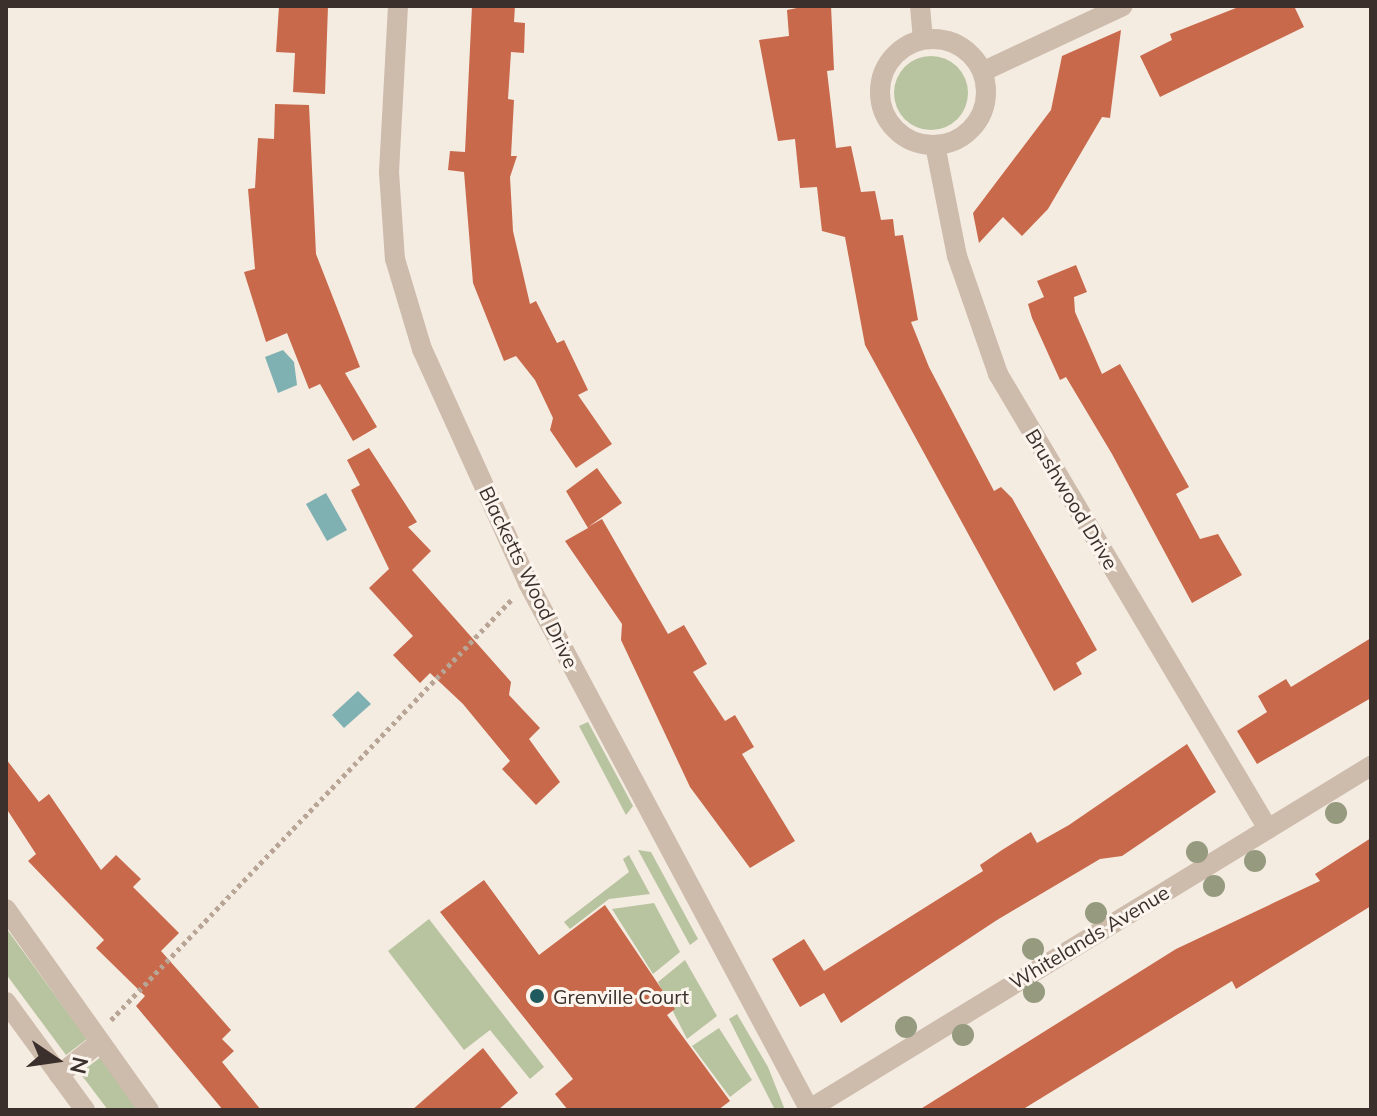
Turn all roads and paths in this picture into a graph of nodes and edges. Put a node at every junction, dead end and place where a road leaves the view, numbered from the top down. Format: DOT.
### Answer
graph roads {
  1 [pos="398,6"];
  2 [pos="920,6"];
  3 [pos="1123,6"];
  4 [pos="923,39"];
  5 [pos="984,71"];
  6 [pos="935,145"];
  7 [pos="528,583"];
  8 [pos="1371,766"];
  9 [pos="1268,829"];
  10 [pos="6,909"];
  11 [pos="6,1002"];
  12 [pos="98,1039"];
  13 [pos="59,1075"];
  14 [pos="808,1109"];
  15 [pos="85,1110"];
  16 [pos="149,1110"];
  1 -- 7 [label="street, Blacketts Wood Drive"];
  2 -- 4 [label="street"];
  3 -- 5 [label="street"];
  4 -- 5 [label="street"];
  4 -- 6 [label="street"];
  5 -- 6 [label="street"];
  6 -- 9 [label="street, Brushwood Drive"];
  7 -- 12 [label="path"];
  7 -- 14 [label="street, Blacketts Wood Drive"];
  8 -- 9 [label="street, Whitelands Avenue"];
  9 -- 14 [label="street, Whitelands Avenue"];
  10 -- 12 [label="street"];
  11 -- 13 [label="street"];
  12 -- 13 [label="street"];
  12 -- 16 [label="street"];
  13 -- 15 [label="street"];
}
